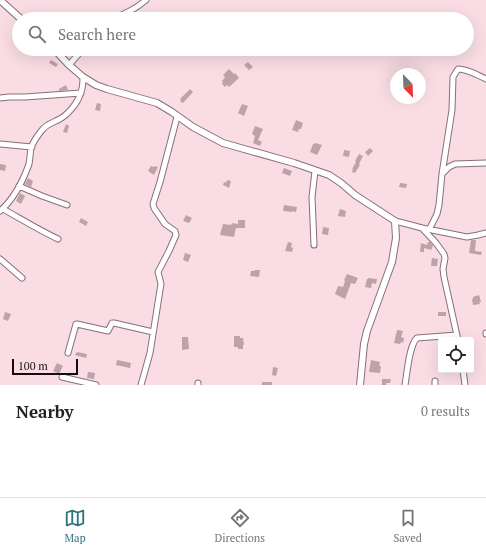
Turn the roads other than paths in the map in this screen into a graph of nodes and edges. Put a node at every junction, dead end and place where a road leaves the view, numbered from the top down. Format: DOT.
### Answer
graph roads {
  1 [pos="0,0"];
  2 [pos="146,0"];
  3 [pos="13,12"];
  4 [pos="128,12"];
  5 [pos="61,56"];
  6 [pos="76,56"];
  7 [pos="69,65"];
  8 [pos="83,77"];
  9 [pos="486,79"];
  10 [pos="81,93"];
  11 [pos="0,98"];
  12 [pos="177,116"];
  13 [pos="0,144"];
  14 [pos="32,146"];
  15 [pos="486,163"];
  16 [pos="315,170"];
  17 [pos="442,174"];
  18 [pos="19,186"];
  19 [pos="67,205"];
  20 [pos="1,210"];
  21 [pos="395,221"];
  22 [pos="422,228"];
  23 [pos="429,230"];
  24 [pos="486,233"];
  25 [pos="58,239"];
  26 [pos="314,245"];
  27 [pos="0,260"];
  28 [pos="22,278"];
  29 [pos="153,332"];
  30 [pos="438,337"];
  31 [pos="457,337"];
  32 [pos="68,353"];
  33 [pos="464,373"];
  34 [pos="62,377"];
  35 [pos="96,385"];
  36 [pos="141,385"];
  37 [pos="360,385"];
  38 [pos="404,385"];
  39 [pos="465,385"];
  1 -- 3 [label="street"];
  2 -- 4 [label="street"];
  5 -- 7 [label="street"];
  6 -- 7 [label="street"];
  7 -- 8 [label="street"];
  8 -- 10 [label="street"];
  8 -- 12 [label="street"];
  9 -- 17 [label="street"];
  10 -- 11 [label="street"];
  10 -- 14 [label="street"];
  12 -- 16 [label="street"];
  12 -- 29 [label="street"];
  13 -- 14 [label="street"];
  14 -- 18 [label="street"];
  15 -- 17 [label="street"];
  16 -- 21 [label="street"];
  16 -- 26 [label="street"];
  17 -- 23 [label="street"];
  18 -- 19 [label="street"];
  18 -- 20 [label="street"];
  20 -- 25 [label="street"];
  21 -- 22 [label="street"];
  21 -- 37 [label="street"];
  22 -- 23 [label="street"];
  22 -- 31 [label="street"];
  23 -- 24 [label="street"];
  27 -- 28 [label="street"];
  29 -- 32 [label="street"];
  29 -- 36 [label="street"];
  30 -- 38 [label="street"];
  33 -- 39 [label="street"];
  34 -- 35 [label="street"];
}
